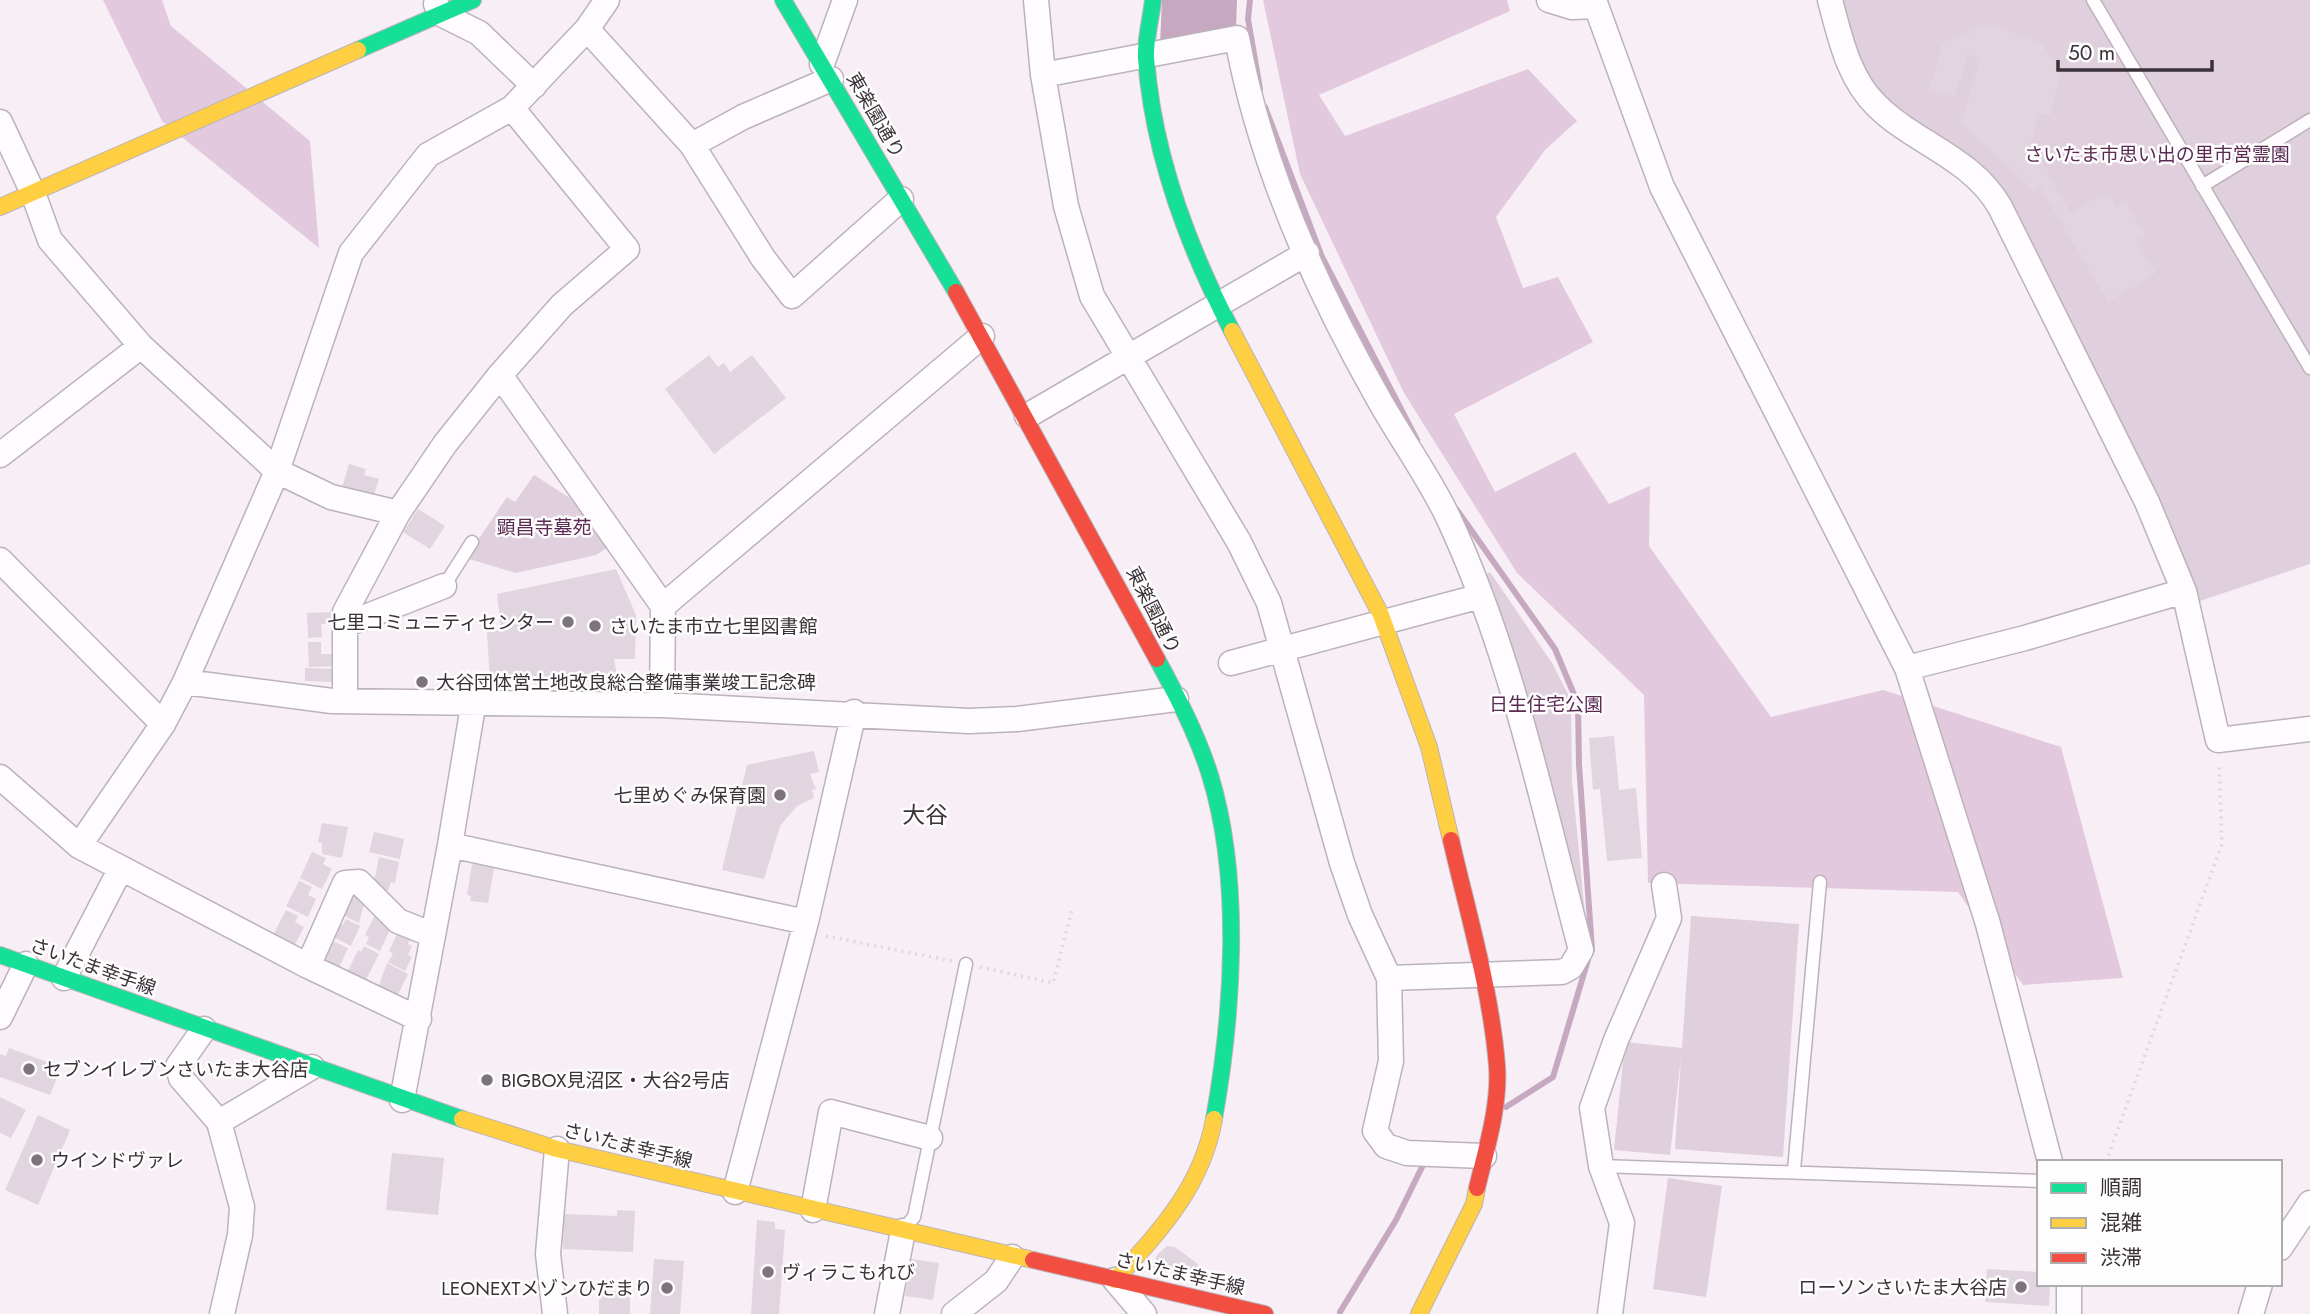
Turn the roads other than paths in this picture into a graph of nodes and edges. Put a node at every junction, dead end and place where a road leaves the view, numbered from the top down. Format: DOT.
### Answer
graph roads {
  1 [pos="473,0"];
  2 [pos="607,0"];
  3 [pos="783,0"];
  4 [pos="845,0"];
  5 [pos="1036,0"];
  6 [pos="1153,0"];
  7 [pos="1549,0"];
  8 [pos="1830,0"];
  9 [pos="2093,0"];
  10 [pos="1595,3"];
  11 [pos="438,7"];
  12 [pos="587,29"];
  13 [pos="1146,56"];
  14 [pos="827,71"];
  15 [pos="1043,75"];
  16 [pos="534,86"];
  17 [pos="512,108"];
  18 [pos="2310,120"];
  19 [pos="0,122"];
  20 [pos="692,145"];
  21 [pos="2202,186"];
  22 [pos="33,193"];
  23 [pos="901,199"];
  24 [pos="0,207"];
  25 [pos="1307,253"];
  26 [pos="1218,304"];
  27 [pos="982,336"];
  28 [pos="141,346"];
  29 [pos="1130,358"];
  30 [pos="2310,368"];
  31 [pos="500,375"];
  32 [pos="1027,416"];
  33 [pos="0,455"];
  34 [pos="277,471"];
  35 [pos="398,513"];
  36 [pos="472,542"];
  37 [pos="0,560"];
  38 [pos="444,586"];
  39 [pos="2183,591"];
  40 [pos="1481,596"];
  41 [pos="663,606"];
  42 [pos="1384,622"];
  43 [pos="345,625"];
  44 [pos="1283,650"];
  45 [pos="1231,663"];
  46 [pos="1907,668"];
  47 [pos="185,682"];
  48 [pos="1176,699"];
  49 [pos="474,700"];
  50 [pos="345,701"];
  51 [pos="662,705"];
  52 [pos="854,712"];
  53 [pos="163,724"];
  54 [pos="2310,729"];
  55 [pos="0,777"];
  56 [pos="450,845"];
  57 [pos="79,846"];
  58 [pos="120,870"];
  59 [pos="1820,882"];
  60 [pos="1664,885"];
  61 [pos="806,922"];
  62 [pos="433,935"];
  63 [pos="0,955"];
  64 [pos="26,964"];
  65 [pos="966,964"];
  66 [pos="308,966"];
  67 [pos="1482,975"];
  68 [pos="64,978"];
  69 [pos="1389,978"];
  70 [pos="0,1017"];
  71 [pos="419,1019"];
  72 [pos="204,1029"];
  73 [pos="312,1067"];
  74 [pos="402,1100"];
  75 [pos="219,1122"];
  76 [pos="930,1138"];
  77 [pos="557,1149"];
  78 [pos="1484,1156"];
  79 [pos="2049,1160"];
  80 [pos="1601,1166"];
  81 [pos="1794,1170"];
  82 [pos="2037,1181"];
  83 [pos="735,1192"];
  84 [pos="2310,1203"];
  85 [pos="813,1210"];
  86 [pos="903,1231"];
  87 [pos="2282,1245"];
  88 [pos="1012,1256"];
  89 [pos="1115,1280"];
  90 [pos="2069,1286"];
  91 [pos="2259,1286"];
  92 [pos="222,1314"];
  93 [pos="555,1314"];
  94 [pos="887,1314"];
  95 [pos="954,1314"];
  96 [pos="1144,1314"];
  97 [pos="1265,1314"];
  98 [pos="1419,1314"];
  99 [pos="1610,1314"];
  100 [pos="2069,1314"];
  101 [pos="2251,1314"];
  1 -- 11 [label="street"];
  2 -- 12 [label="street"];
  3 -- 14 [label="street, 東楽園通り"];
  4 -- 14 [label="street"];
  5 -- 15 [label="street"];
  6 -- 13 [label="street"];
  7 -- 10 [label="street"];
  8 -- 39 [label="street"];
  9 -- 21 [label="lane"];
  10 -- 46 [label="street"];
  11 -- 16 [label="street"];
  11 -- 22 [label="street"];
  12 -- 16 [label="street"];
  12 -- 20 [label="street"];
  13 -- 15 [label="street"];
  13 -- 25 [label="street"];
  13 -- 26 [label="street"];
  14 -- 20 [label="street"];
  14 -- 23 [label="street, 東楽園通り"];
  15 -- 29 [label="street"];
  16 -- 17 [label="street"];
  17 -- 31 [label="street"];
  17 -- 34 [label="street"];
  18 -- 21 [label="lane"];
  19 -- 22 [label="street"];
  20 -- 23 [label="street"];
  21 -- 30 [label="lane"];
  22 -- 24 [label="street"];
  22 -- 28 [label="street"];
  23 -- 27 [label="street, 東楽園通り"];
  25 -- 26 [label="street"];
  25 -- 40 [label="street"];
  26 -- 29 [label="street"];
  26 -- 42 [label="street"];
  27 -- 32 [label="street, 東楽園通り"];
  27 -- 41 [label="street"];
  28 -- 33 [label="street"];
  28 -- 34 [label="street"];
  29 -- 32 [label="street"];
  29 -- 44 [label="street"];
  31 -- 35 [label="street"];
  31 -- 41 [label="street"];
  32 -- 48 [label="street, 東楽園通り"];
  34 -- 35 [label="street"];
  34 -- 47 [label="street"];
  35 -- 43 [label="street"];
  36 -- 38 [label="lane"];
  37 -- 53 [label="street"];
  38 -- 43 [label="street"];
  39 -- 46 [label="street"];
  39 -- 54 [label="street"];
  40 -- 42 [label="street"];
  40 -- 67 [label="street"];
  41 -- 51 [label="street"];
  42 -- 44 [label="street"];
  42 -- 67 [label="street"];
  43 -- 50 [label="street"];
  44 -- 45 [label="street"];
  44 -- 69 [label="street"];
  46 -- 79 [label="street"];
  47 -- 50 [label="street"];
  47 -- 53 [label="street"];
  48 -- 52 [label="street"];
  48 -- 89 [label="street, 東楽園通り"];
  49 -- 50 [label="street"];
  49 -- 51 [label="street"];
  49 -- 56 [label="street"];
  51 -- 52 [label="street"];
  52 -- 61 [label="street"];
  53 -- 57 [label="street"];
  55 -- 57 [label="street"];
  56 -- 61 [label="street"];
  56 -- 62 [label="street"];
  57 -- 58 [label="street"];
  58 -- 66 [label="street"];
  58 -- 68 [label="street"];
  59 -- 81 [label="lane"];
  60 -- 80 [label="street"];
  61 -- 83 [label="street"];
  62 -- 66 [label="street"];
  62 -- 71 [label="street"];
  63 -- 64 [label="street, さいたま幸手線"];
  64 -- 68 [label="street, さいたま幸手線"];
  64 -- 70 [label="street"];
  65 -- 76 [label="lane"];
  66 -- 71 [label="street"];
  67 -- 69 [label="street"];
  67 -- 78 [label="street"];
  68 -- 72 [label="street, さいたま幸手線"];
  69 -- 78 [label="street"];
  71 -- 74 [label="street"];
  72 -- 73 [label="street, さいたま幸手線"];
  72 -- 75 [label="street"];
  73 -- 74 [label="street, さいたま幸手線"];
  73 -- 75 [label="street"];
  74 -- 77 [label="street, さいたま幸手線"];
  75 -- 92 [label="street"];
  76 -- 85 [label="street"];
  76 -- 86 [label="lane"];
  77 -- 83 [label="street, さいたま幸手線"];
  77 -- 93 [label="street"];
  78 -- 98 [label="street"];
  80 -- 81 [label="lane"];
  80 -- 99 [label="street"];
  81 -- 82 [label="lane"];
  83 -- 85 [label="street, さいたま幸手線"];
  84 -- 87 [label="street"];
  85 -- 86 [label="street, さいたま幸手線"];
  86 -- 88 [label="street, さいたま幸手線"];
  86 -- 94 [label="street"];
  88 -- 89 [label="street, さいたま幸手線"];
  88 -- 95 [label="street"];
  89 -- 96 [label="street"];
  89 -- 97 [label="street, さいたま幸手線"];
  90 -- 100 [label="street"];
  91 -- 101 [label="street"];
}
